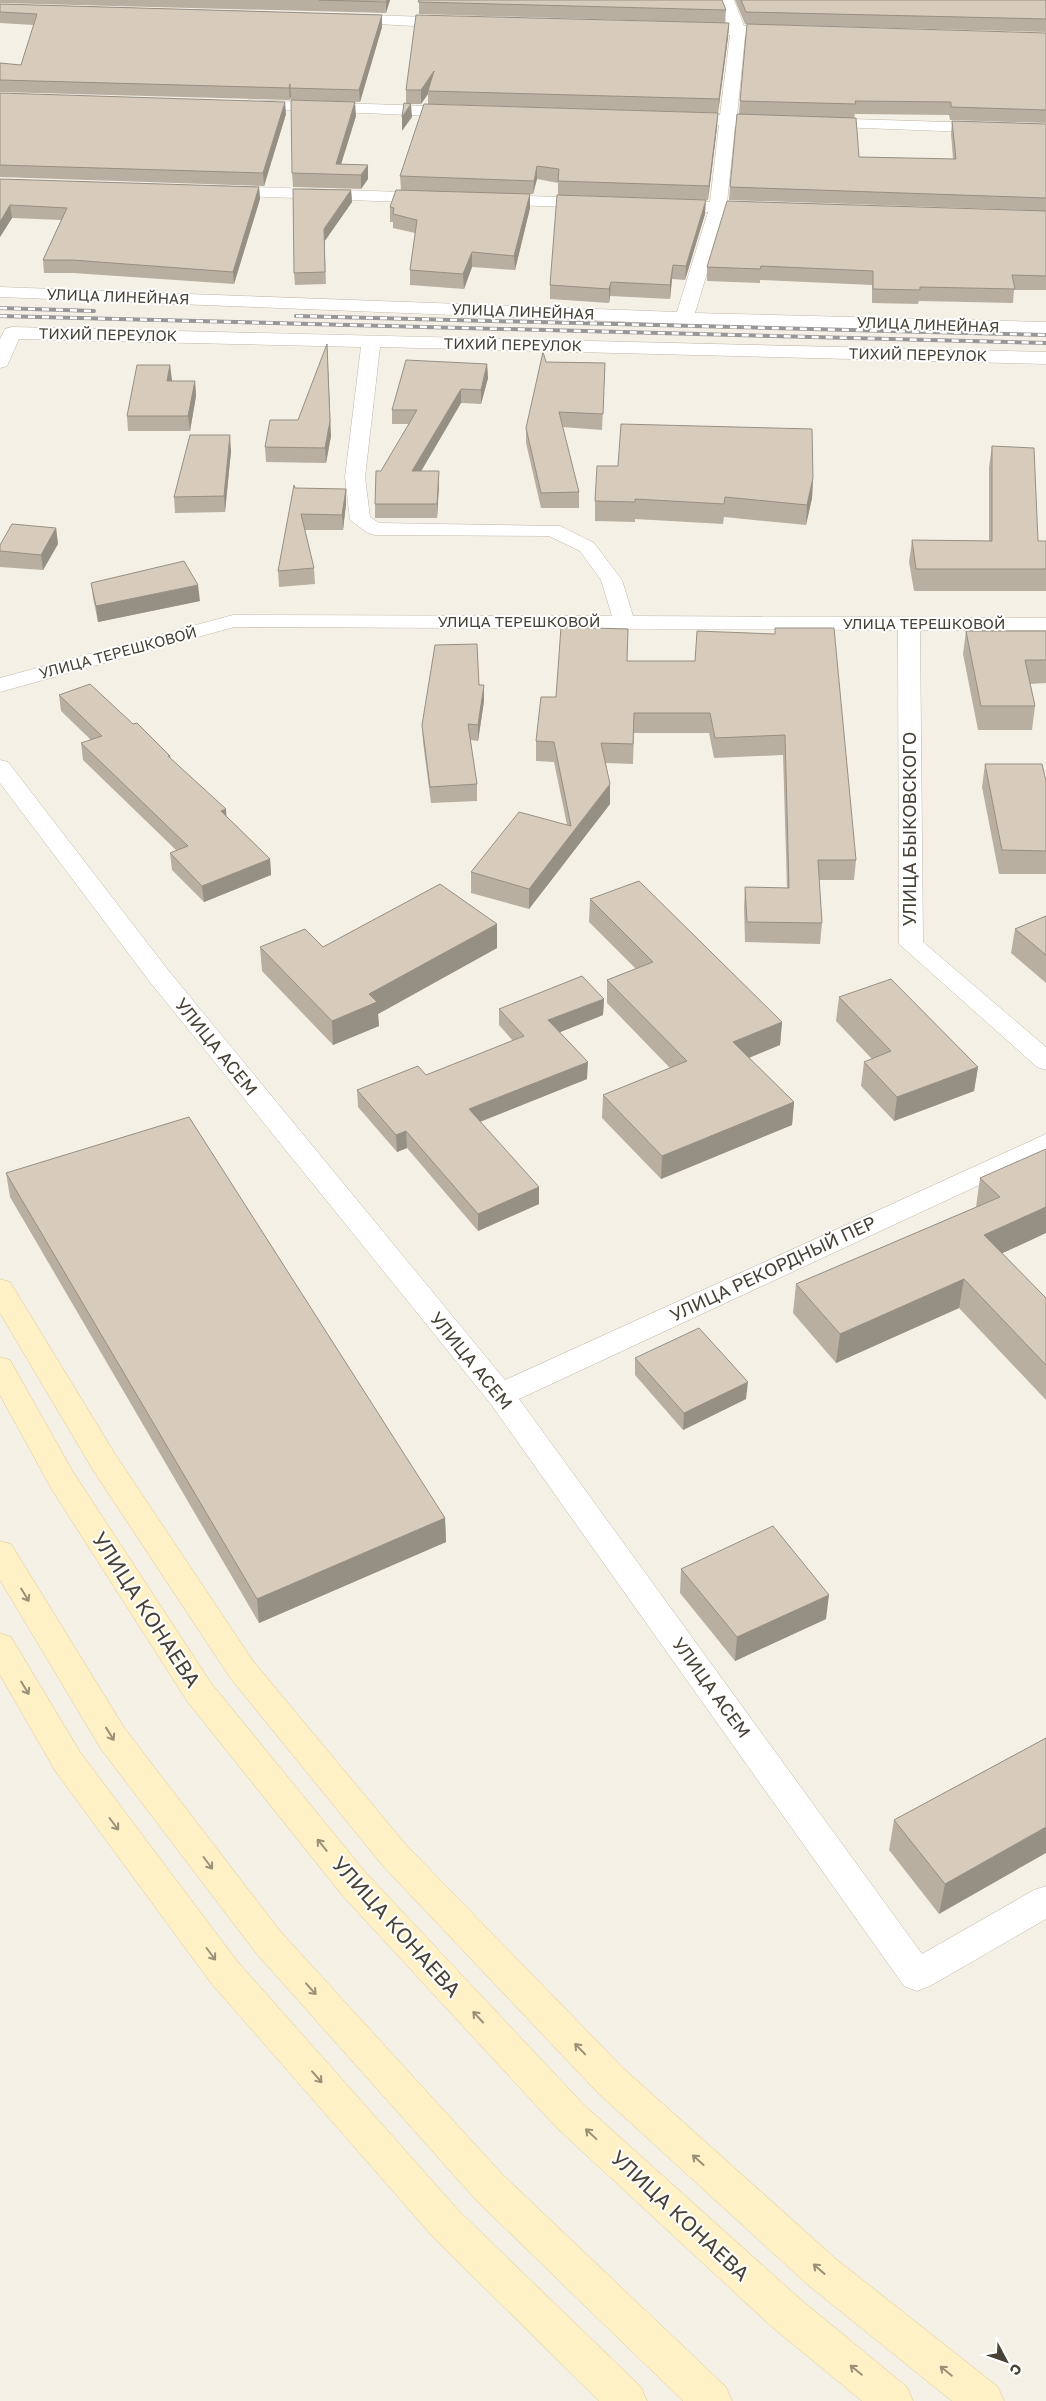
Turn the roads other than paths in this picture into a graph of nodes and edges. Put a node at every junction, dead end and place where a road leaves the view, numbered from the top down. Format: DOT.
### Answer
graph roads {
  1 [pos="726,0"];
  2 [pos="329,19"];
  3 [pos="468,23"];
  4 [pos="678,29"];
  5 [pos="738,31"];
  6 [pos="797,33"];
  7 [pos="229,105"];
  8 [pos="479,112"];
  9 [pos="668,118"];
  10 [pos="728,120"];
  11 [pos="788,122"];
  12 [pos="808,123"];
  13 [pos="1046,130"];
  14 [pos="200,191"];
  15 [pos="449,199"];
  16 [pos="479,200"];
  17 [pos="609,204"];
  18 [pos="648,205"];
  19 [pos="718,207"];
  20 [pos="778,209"];
  21 [pos="0,292"];
  22 [pos="684,318"];
  23 [pos="1046,328"];
  24 [pos="371,342"];
  25 [pos="1046,358"];
  26 [pos="0,362"];
  27 [pos="625,623"];
  28 [pos="908,624"];
  29 [pos="1046,624"];
  30 [pos="0,685"];
  31 [pos="0,767"];
  32 [pos="1046,1061"];
  33 [pos="1046,1143"];
  34 [pos="0,1289"];
  35 [pos="0,1368"];
  36 [pos="500,1395"];
  37 [pos="0,1553"];
  38 [pos="0,1646"];
  39 [pos="1046,1901"];
  40 [pos="627,2401"];
  41 [pos="712,2401"];
  42 [pos="893,2401"];
  43 [pos="984,2401"];
  1 -- 5 [label="street"];
  2 -- 3 [label="street"];
  4 -- 5 [label="street"];
  5 -- 6 [label="street"];
  5 -- 10 [label="street"];
  7 -- 8 [label="street"];
  9 -- 10 [label="street"];
  10 -- 11 [label="street"];
  10 -- 19 [label="street"];
  12 -- 13 [label="street"];
  14 -- 15 [label="street"];
  16 -- 17 [label="street"];
  18 -- 19 [label="street"];
  19 -- 20 [label="street"];
  19 -- 22 [label="street"];
  21 -- 22 [label="street, УЛИЦА ЛИНЕЙНАЯ"];
  22 -- 23 [label="street, УЛИЦА ЛИНЕЙНАЯ"];
  24 -- 25 [label="street, ТИХИЙ ПЕРЕУЛОК"];
  24 -- 26 [label="street, ТИХИЙ ПЕРЕУЛОК"];
  24 -- 27 [label="street"];
  27 -- 28 [label="street, УЛИЦА ТЕРЕШКОВОЙ"];
  27 -- 30 [label="street, УЛИЦА ТЕРЕШКОВОЙ"];
  28 -- 29 [label="street, УЛИЦА ТЕРЕШКОВОЙ"];
  28 -- 32 [label="street, УЛИЦА БЫКОВСКОГО"];
  31 -- 36 [label="street, УЛИЦА АСЕМ"];
  33 -- 36 [label="street, УЛИЦА РЕКОРДНЫЙ ПЕР"];
  43 -- 34 [label="main road, one-way"];
  42 -- 35 [label="main road, УЛИЦА КОНАЕВА, one-way"];
  36 -- 39 [label="street, УЛИЦА АСЕМ"];
  37 -- 41 [label="main road, one-way"];
  38 -- 40 [label="main road, one-way"];
}
